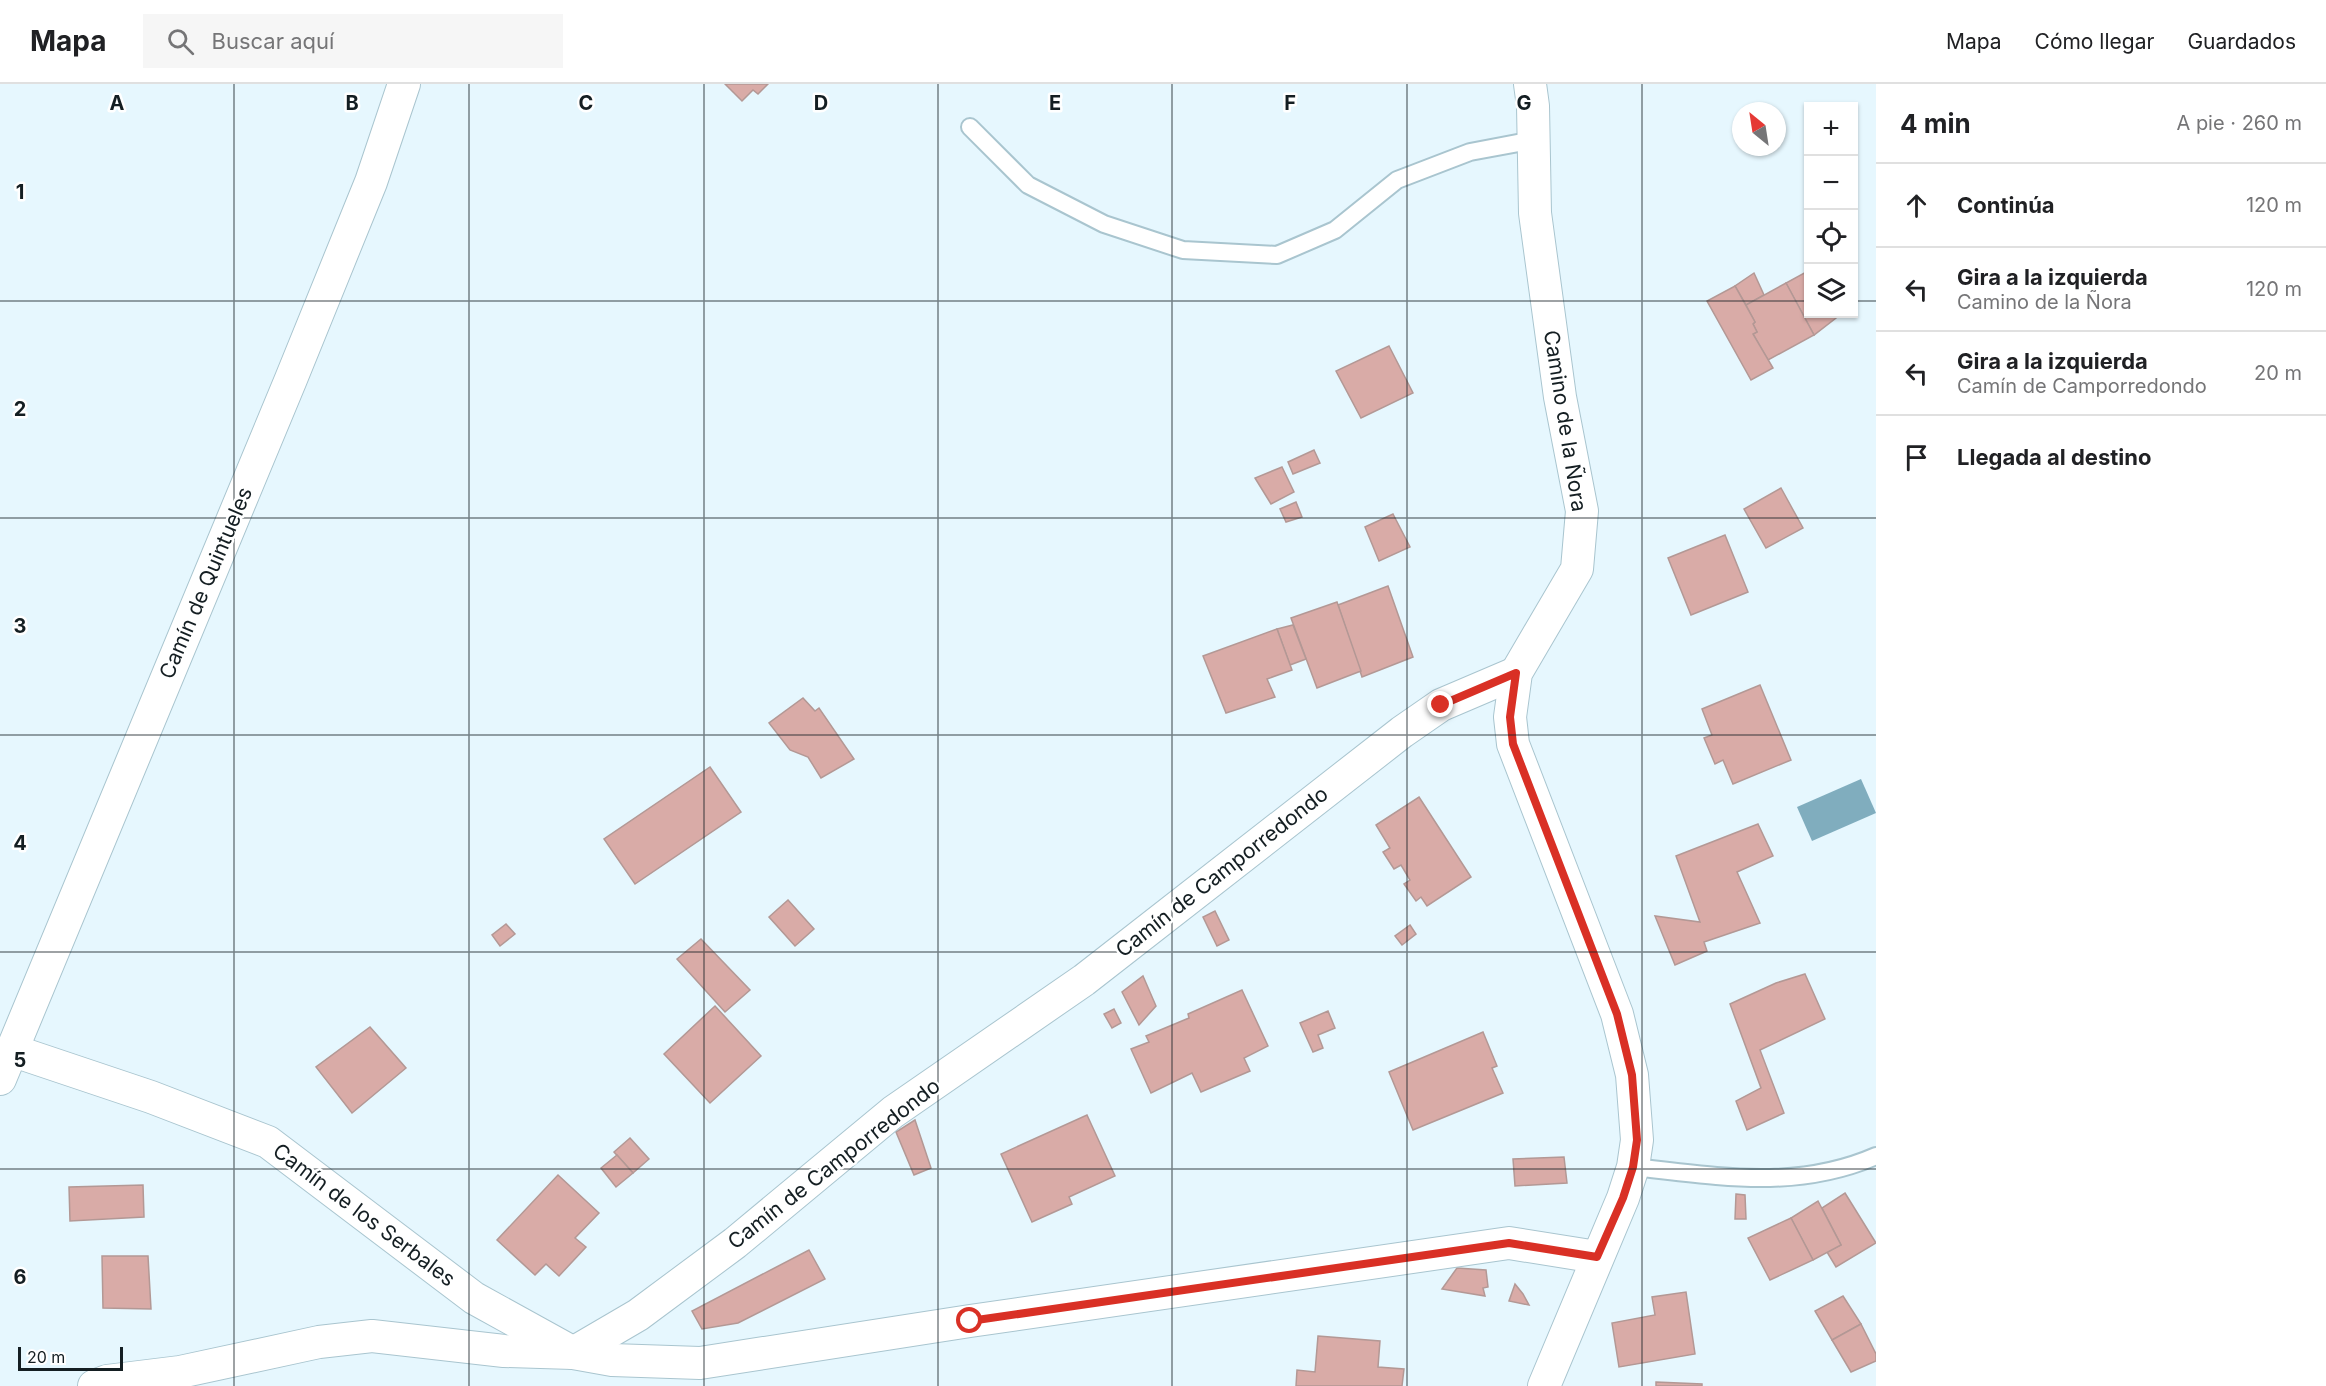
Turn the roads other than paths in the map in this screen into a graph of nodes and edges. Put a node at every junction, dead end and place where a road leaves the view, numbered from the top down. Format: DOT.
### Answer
graph roads {
  1 [pos="404,84"];
  2 [pos="1530,84"];
  3 [pos="970,126"];
  4 [pos="1534,140"];
  5 [pos="1516,673"];
  6 [pos="11,1050"];
  7 [pos="0,1079"];
  8 [pos="1876,1156"];
  9 [pos="1633,1167"];
  10 [pos="1597,1257"];
  11 [pos="573,1353"];
  12 [pos="1553,1384"];
  13 [pos="94,1386"];
  1 -- 6 [label="street, Camín de Quintueles"];
  2 -- 4 [label="street, Camino de la Ñora"];
  3 -- 4 [label="lane"];
  4 -- 5 [label="street, Camino de la Ñora"];
  5 -- 9 [label="street, Camino de la Ñora"];
  5 -- 11 [label="street, Camín de Camporredondo"];
  6 -- 7 [label="street, Camín de Quintueles"];
  6 -- 11 [label="street, Camín de los Serbales"];
  8 -- 9 [label="lane"];
  9 -- 10 [label="street, Camino de la Ñora"];
  10 -- 11 [label="street"];
  10 -- 12 [label="street, Camino de la Ñora"];
  11 -- 13 [label="street"];
}
